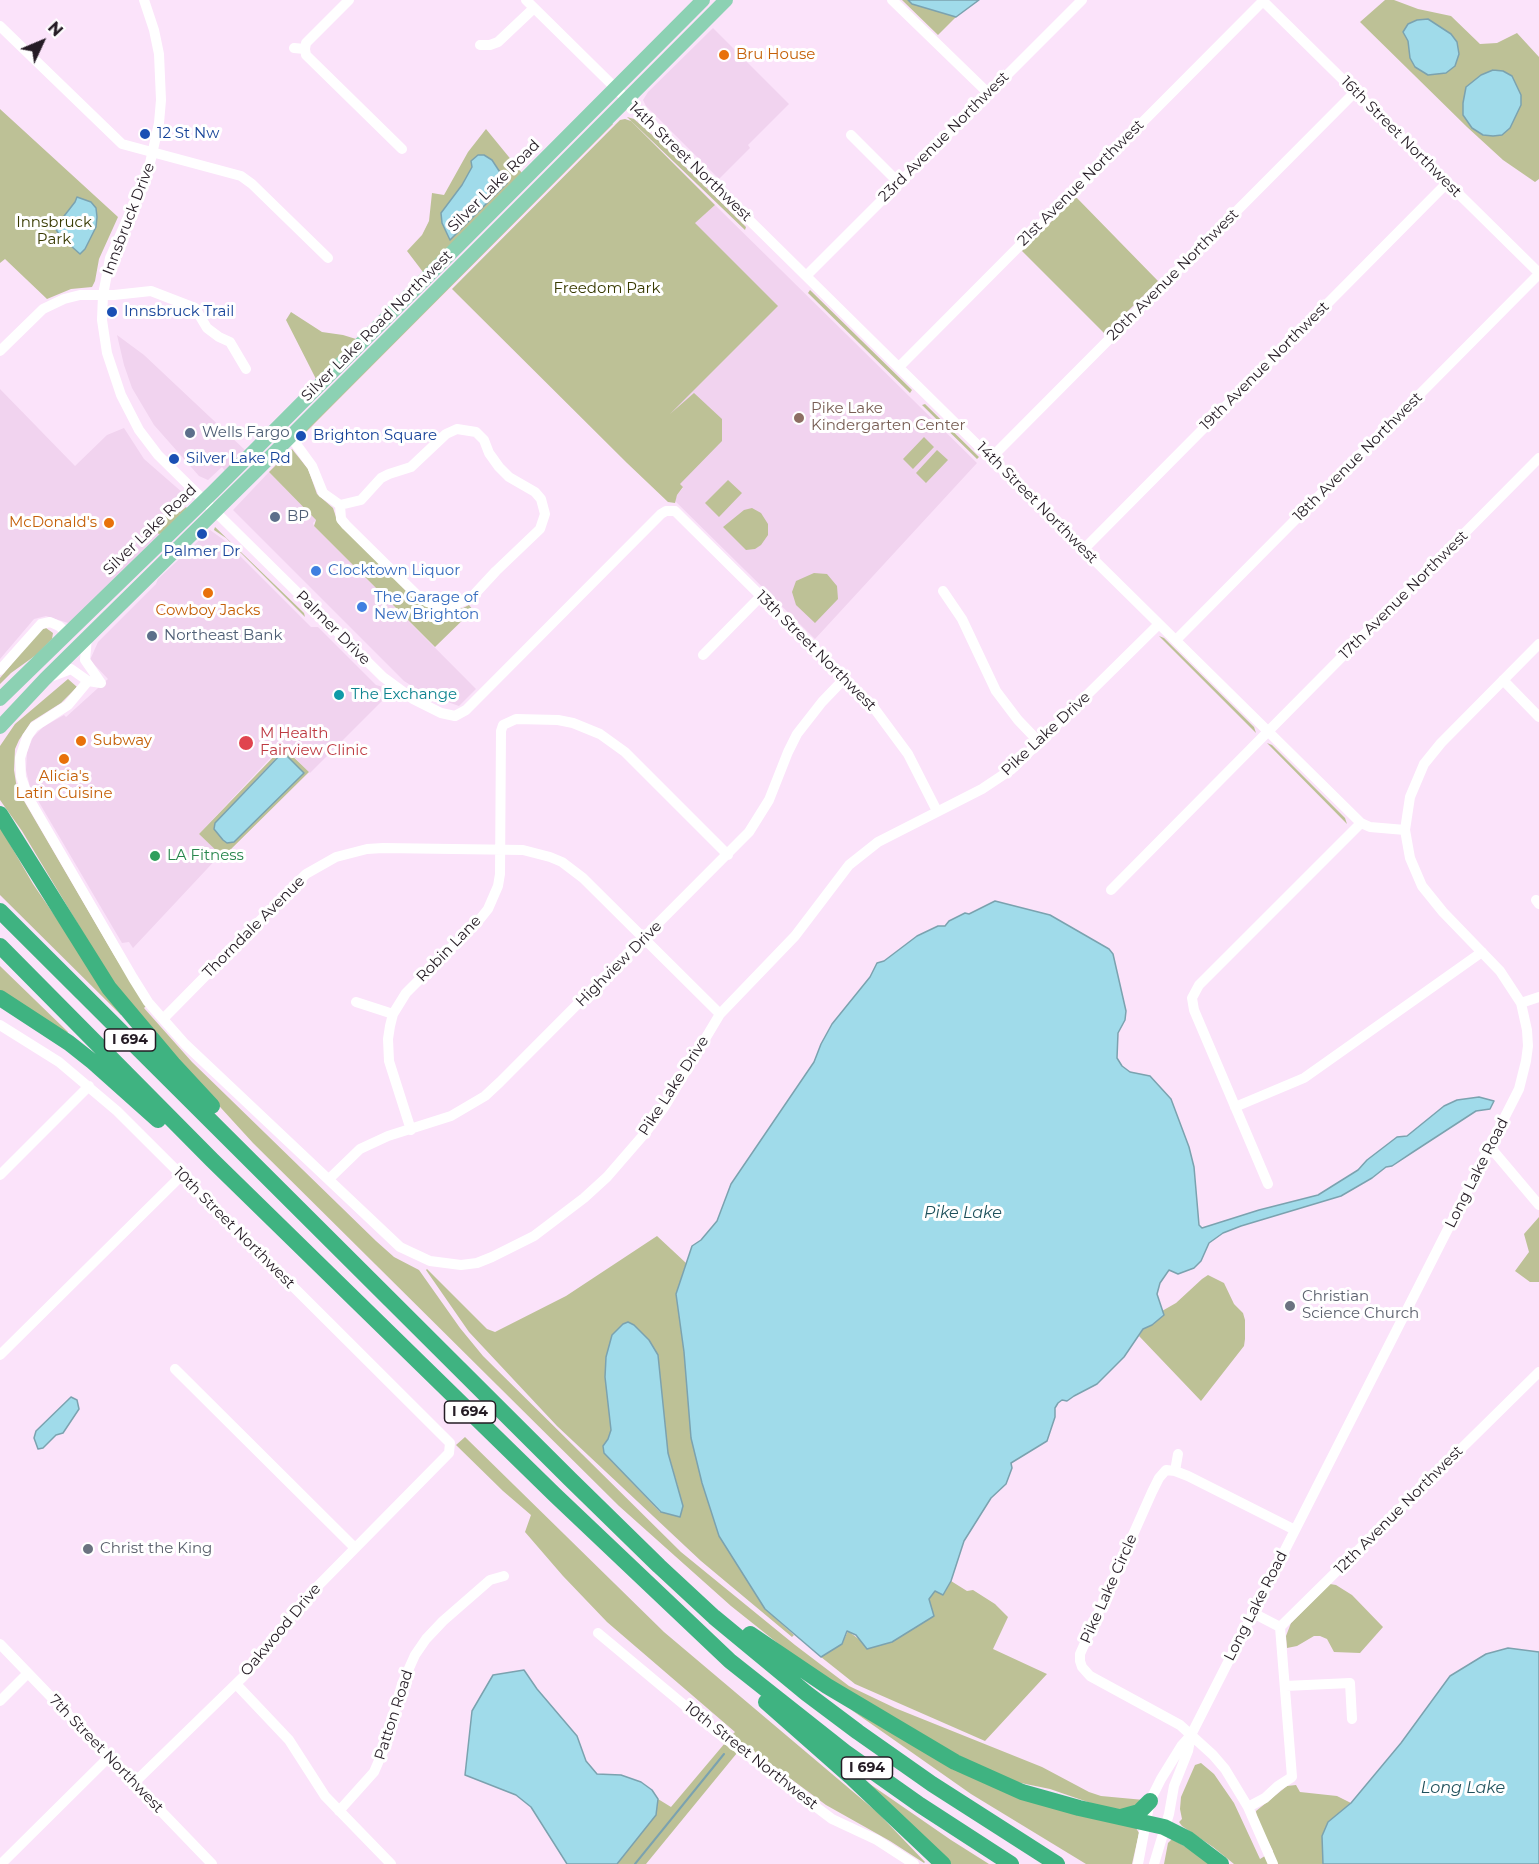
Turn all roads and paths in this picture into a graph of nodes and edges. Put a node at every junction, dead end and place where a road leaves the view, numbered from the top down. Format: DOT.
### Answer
graph roads {
  1 [pos="144,0"];
  2 [pos="526,0"];
  3 [pos="703,0"];
  4 [pos="726,0"];
  5 [pos="892,0"];
  6 [pos="1082,0"];
  7 [pos="1263,0"];
  8 [pos="345,1"];
  9 [pos="534,8"];
  10 [pos="0,26"];
  11 [pos="480,45"];
  12 [pos="615,88"];
  13 [pos="1355,92"];
  14 [pos="988,93"];
  15 [pos="626,99"];
  16 [pos="851,135"];
  17 [pos="402,149"];
  18 [pos="153,153"];
  19 [pos="898,182"];
  20 [pos="1447,183"];
  21 [pos="328,258"];
  22 [pos="1539,273"];
  23 [pos="806,276"];
  24 [pos="103,295"];
  25 [pos="0,351"];
  26 [pos="899,367"];
  27 [pos="246,369"];
  28 [pos="278,426"];
  29 [pos="290,437"];
  30 [pos="991,458"];
  31 [pos="1539,458"];
  32 [pos="204,500"];
  33 [pos="340,505"];
  34 [pos="215,511"];
  35 [pos="1084,549"];
  36 [pos="943,591"];
  37 [pos="761,596"];
  38 [pos="1160,624"];
  39 [pos="67,633"];
  40 [pos="87,637"];
  41 [pos="1176,640"];
  42 [pos="1539,644"];
  43 [pos="703,655"];
  44 [pos="0,670"];
  45 [pos="845,678"];
  46 [pos="45,679"];
  47 [pos="1503,680"];
  48 [pos="88,681"];
  49 [pos="0,699"];
  50 [pos="466,710"];
  51 [pos="1539,717"];
  52 [pos="0,727"];
  53 [pos="1269,732"];
  54 [pos="1040,743"];
  55 [pos="937,811"];
  56 [pos="0,814"];
  57 [pos="1361,823"];
  58 [pos="1405,830"];
  59 [pos="500,850"];
  60 [pos="728,855"];
  61 [pos="1111,890"];
  62 [pos="0,911"];
  63 [pos="644,939"];
  64 [pos="0,946"];
  65 [pos="1482,951"];
  66 [pos="1539,997"];
  67 [pos="0,998"];
  68 [pos="356,1002"];
  69 [pos="1521,1003"];
  70 [pos="393,1014"];
  71 [pos="720,1014"];
  72 [pos="163,1019"];
  73 [pos="0,1025"];
  74 [pos="89,1086"];
  75 [pos="1235,1107"];
  76 [pos="411,1130"];
  77 [pos="1490,1147"];
  78 [pos="212,1160"];
  79 [pos="260,1168"];
  80 [pos="0,1174"];
  81 [pos="181,1176"];
  82 [pos="329,1179"];
  83 [pos="1268,1184"];
  84 [pos="1539,1205"];
  85 [pos="0,1355"];
  86 [pos="175,1369"];
  87 [pos="1539,1372"];
  88 [pos="451,1449"];
  89 [pos="1178,1454"];
  90 [pos="1175,1470"];
  91 [pos="570,1479"];
  92 [pos="1295,1530"];
  93 [pos="355,1548"];
  94 [pos="504,1576"];
  95 [pos="1253,1613"];
  96 [pos="1280,1627"];
  97 [pos="598,1633"];
  98 [pos="0,1644"];
  99 [pos="730,1661"];
  100 [pos="28,1673"];
  101 [pos="236,1684"];
  102 [pos="1285,1686"];
  103 [pos="0,1701"];
  104 [pos="1352,1719"];
  105 [pos="1191,1735"];
  106 [pos="109,1757"];
  107 [pos="134,1783"];
  108 [pos="1150,1801"];
  109 [pos="1248,1807"];
  110 [pos="339,1811"];
  111 [pos="1121,1817"];
  112 [pos="1147,1822"];
  113 [pos="1164,1827"];
  114 [pos="0,1864"];
  115 [pos="212,1864"];
  116 [pos="391,1864"];
  117 [pos="914,1864"];
  118 [pos="943,1864"];
  119 [pos="1011,1864"];
  120 [pos="1057,1864"];
  121 [pos="1137,1864"];
  122 [pos="1154,1864"];
  123 [pos="1221,1864"];
  124 [pos="1274,1864"];
  1 -- 18 [label="street, Innsbruck Drive"];
  2 -- 9 [label="street, 14th Street Northwest"];
  3 -- 12 [label="main road, Silver Lake Road"];
  4 -- 15 [label="main road, Silver Lake Road Northwest"];
  5 -- 14 [label="street"];
  6 -- 14 [label="street, 23rd Avenue Northwest"];
  7 -- 13 [label="street, 16th Street Northwest"];
  7 -- 26 [label="street, 21st Avenue Northwest"];
  8 -- 17 [label="street"];
  9 -- 11 [label="street"];
  9 -- 12 [label="street, 14th Street Northwest"];
  10 -- 18 [label="street"];
  12 -- 15 [label="street, 14th Street Northwest"];
  12 -- 28 [label="main road, Silver Lake Road"];
  13 -- 20 [label="street, 16th Street Northwest"];
  13 -- 30 [label="street, 20th Avenue Northwest"];
  14 -- 19 [label="street, 23rd Avenue Northwest"];
  15 -- 23 [label="street, 14th Street Northwest"];
  15 -- 29 [label="main road, Silver Lake Road Northwest"];
  16 -- 19 [label="street"];
  18 -- 21 [label="street"];
  18 -- 24 [label="street, Innsbruck Drive"];
  19 -- 23 [label="street, 23rd Avenue Northwest"];
  20 -- 22 [label="street, 16th Street Northwest"];
  20 -- 35 [label="street, 19th Avenue Northwest"];
  22 -- 41 [label="street, 18th Avenue Northwest"];
  23 -- 26 [label="street, 14th Street Northwest"];
  24 -- 25 [label="street"];
  24 -- 27 [label="street"];
  24 -- 32 [label="street, Innsbruck Drive"];
  26 -- 30 [label="street, 14th Street Northwest"];
  28 -- 29 [label="street"];
  28 -- 32 [label="main road, Silver Lake Road"];
  29 -- 33 [label="street"];
  29 -- 34 [label="main road, Silver Lake Road Northwest"];
  30 -- 35 [label="street, 14th Street Northwest"];
  31 -- 53 [label="street, 17th Avenue Northwest"];
  32 -- 34 [label="street, Innsbruck Drive"];
  32 -- 39 [label="main road, Silver Lake Road"];
  33 -- 33 [label="street"];
  34 -- 40 [label="main road, Silver Lake Road Northwest"];
  34 -- 50 [label="street, Palmer Drive"];
  35 -- 38 [label="street, 14th Street Northwest"];
  36 -- 54 [label="street"];
  37 -- 43 [label="street"];
  37 -- 45 [label="street, 13th Street Northwest"];
  37 -- 50 [label="street, 13th Street Northwest"];
  38 -- 41 [label="street, 14th Street Northwest"];
  38 -- 54 [label="street, Pike Lake Drive"];
  39 -- 44 [label="street"];
  39 -- 49 [label="main road, Silver Lake Road"];
  40 -- 46 [label="main road, Silver Lake Road Northwest"];
  40 -- 48 [label="street"];
  41 -- 53 [label="street, 14th Street Northwest"];
  42 -- 47 [label="street, Long Lake Road"];
  45 -- 55 [label="street, 13th Street Northwest"];
  45 -- 60 [label="street, Highview Drive"];
  46 -- 48 [label="street"];
  46 -- 52 [label="main road, Silver Lake Road Northwest"];
  47 -- 51 [label="street"];
  47 -- 58 [label="street, Long Lake Road"];
  48 -- 72 [label="street, Pike Lake Drive"];
  53 -- 57 [label="street, 14th Street Northwest"];
  53 -- 61 [label="street, 17th Avenue Northwest"];
  54 -- 55 [label="street, Pike Lake Drive"];
  55 -- 71 [label="street, Pike Lake Drive"];
  56 -- 79 [label="highway"];
  57 -- 58 [label="street"];
  57 -- 75 [label="street"];
  58 -- 65 [label="street, Long Lake Road"];
  59 -- 60 [label="street, Robin Lane"];
  59 -- 63 [label="street, Thorndale Avenue"];
  59 -- 70 [label="street, Robin Lane"];
  59 -- 72 [label="street, Thorndale Avenue"];
  60 -- 63 [label="street, Highview Drive"];
  62 -- 79 [label="highway, I 694"];
  63 -- 71 [label="street, Thorndale Avenue"];
  63 -- 76 [label="street, Highview Drive"];
  64 -- 78 [label="highway, I 694"];
  65 -- 69 [label="street, Long Lake Road"];
  65 -- 75 [label="street"];
  66 -- 69 [label="street"];
  67 -- 78 [label="highway"];
  68 -- 70 [label="street"];
  69 -- 77 [label="street, Long Lake Road"];
  70 -- 76 [label="street, Robin Lane"];
  71 -- 82 [label="street, Pike Lake Drive"];
  72 -- 82 [label="street, Pike Lake Drive"];
  73 -- 74 [label="street, 10th Street Northwest"];
  74 -- 80 [label="street"];
  74 -- 81 [label="street, 10th Street Northwest"];
  75 -- 83 [label="street"];
  76 -- 82 [label="street, Highview Drive"];
  77 -- 84 [label="street"];
  77 -- 92 [label="street, Long Lake Road"];
  78 -- 99 [label="highway, I 694"];
  79 -- 91 [label="highway, I 694"];
  81 -- 85 [label="street"];
  81 -- 88 [label="street, 10th Street Northwest"];
  86 -- 93 [label="street"];
  87 -- 96 [label="street, 12th Avenue Northwest"];
  88 -- 93 [label="street, Oakwood Drive"];
  89 -- 90 [label="street"];
  90 -- 92 [label="street"];
  90 -- 105 [label="street, Pike Lake Circle"];
  91 -- 111 [label="highway"];
  91 -- 120 [label="highway, I 694"];
  92 -- 95 [label="street, Long Lake Road"];
  93 -- 101 [label="street, Oakwood Drive"];
  94 -- 110 [label="street, Patton Road"];
  95 -- 96 [label="street"];
  95 -- 105 [label="street, Long Lake Road"];
  96 -- 102 [label="street"];
  97 -- 117 [label="street, 10th Street Northwest"];
  98 -- 100 [label="street, 7th Street Northwest"];
  99 -- 118 [label="highway"];
  99 -- 119 [label="highway, I 694"];
  100 -- 103 [label="street"];
  100 -- 106 [label="street, 7th Street Northwest"];
  101 -- 107 [label="street, Oakwood Drive"];
  101 -- 110 [label="street"];
  102 -- 104 [label="street"];
  102 -- 109 [label="street"];
  105 -- 108 [label="street, Long Lake Road"];
  105 -- 109 [label="street"];
  105 -- 113 [label="street, Long Lake Road"];
  106 -- 107 [label="street, 7th Street Northwest"];
  106 -- 114 [label="street"];
  107 -- 115 [label="street, 7th Street Northwest"];
  108 -- 111 [label="highway"];
  108 -- 112 [label="street, Long Lake Road"];
  109 -- 124 [label="street"];
  110 -- 116 [label="street"];
  111 -- 112 [label="highway"];
  112 -- 113 [label="highway"];
  112 -- 121 [label="street, Long Lake Road"];
  113 -- 122 [label="street, Long Lake Road"];
  113 -- 123 [label="highway"];
}
